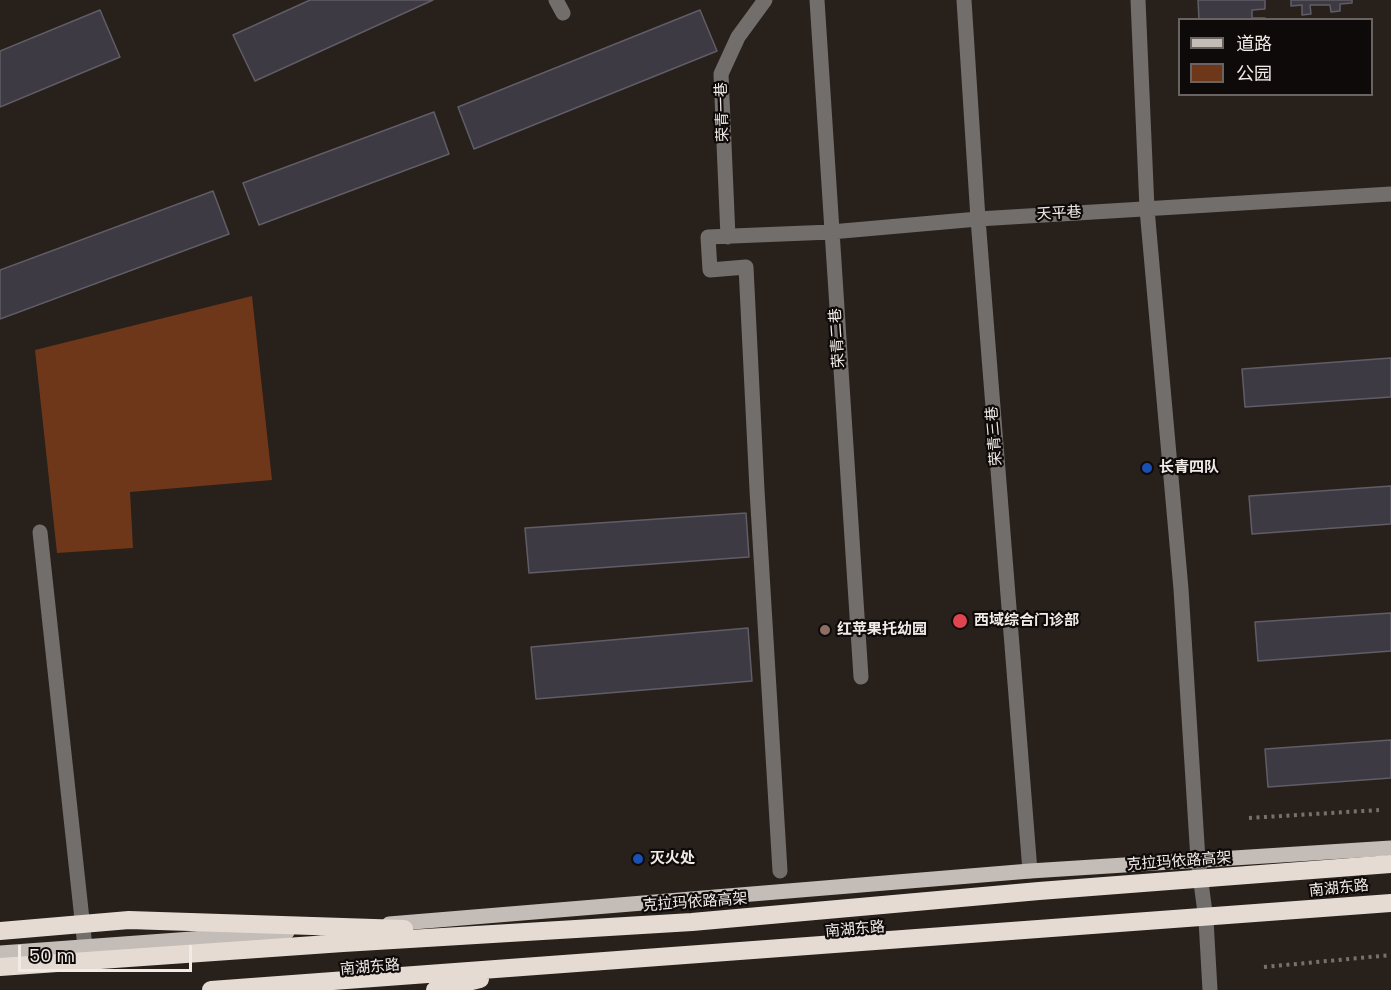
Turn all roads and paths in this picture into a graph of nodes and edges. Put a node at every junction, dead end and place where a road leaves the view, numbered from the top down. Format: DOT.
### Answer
graph roads {
  1 [pos="765,0"];
  2 [pos="817,0"];
  3 [pos="964,0"];
  4 [pos="1138,0"];
  5 [pos="1391,194"];
  6 [pos="1147,209"];
  7 [pos="978,219"];
  8 [pos="831,232"];
  9 [pos="728,237"];
  10 [pos="40,532"];
  11 [pos="861,677"];
  12 [pos="1379,810"];
  13 [pos="1250,818"];
  14 [pos="1391,848"];
  15 [pos="1198,860"];
  16 [pos="1391,864"];
  17 [pos="780,871"];
  18 [pos="1030,871"];
  19 [pos="1391,902"];
  20 [pos="1206,920"];
  21 [pos="0,931"];
  22 [pos="517,933"];
  23 [pos="85,947"];
  24 [pos="0,953"];
  25 [pos="1391,955"];
  26 [pos="0,967"];
  27 [pos="528,967"];
  28 [pos="1264,967"];
  29 [pos="211,990"];
  30 [pos="321,990"];
  31 [pos="435,990"];
  32 [pos="1210,990"];
  1 -- 9 [label="street, 荣青一巷"];
  2 -- 8 [label="street, 荣青二巷"];
  3 -- 7 [label="street, 荣青三巷"];
  4 -- 6 [label="street"];
  5 -- 6 [label="street, 天平巷"];
  6 -- 7 [label="street, 天平巷"];
  6 -- 15 [label="street"];
  7 -- 8 [label="street, 天平巷"];
  7 -- 18 [label="street, 荣青三巷"];
  8 -- 9 [label="street, 天平巷"];
  8 -- 11 [label="street, 荣青二巷"];
  9 -- 17 [label="street"];
  10 -- 23 [label="street"];
  12 -- 13 [label="path"];
  14 -- 15 [label="main road"];
  15 -- 18 [label="main road"];
  15 -- 20 [label="street"];
  16 -- 22 [label="highway, 克拉玛依路高架, bridge"];
  18 -- 23 [label="main road"];
  19 -- 20 [label="main road, 南湖东路"];
  19 -- 27 [label="highway, bridge"];
  20 -- 30 [label="main road, 南湖东路"];
  20 -- 32 [label="street"];
  21 -- 22 [label="highway, bridge"];
  22 -- 26 [label="highway, 克拉玛依路高架, bridge"];
  23 -- 24 [label="main road"];
  25 -- 28 [label="path"];
  27 -- 29 [label="highway, bridge"];
  27 -- 31 [label="highway, bridge"];
}
